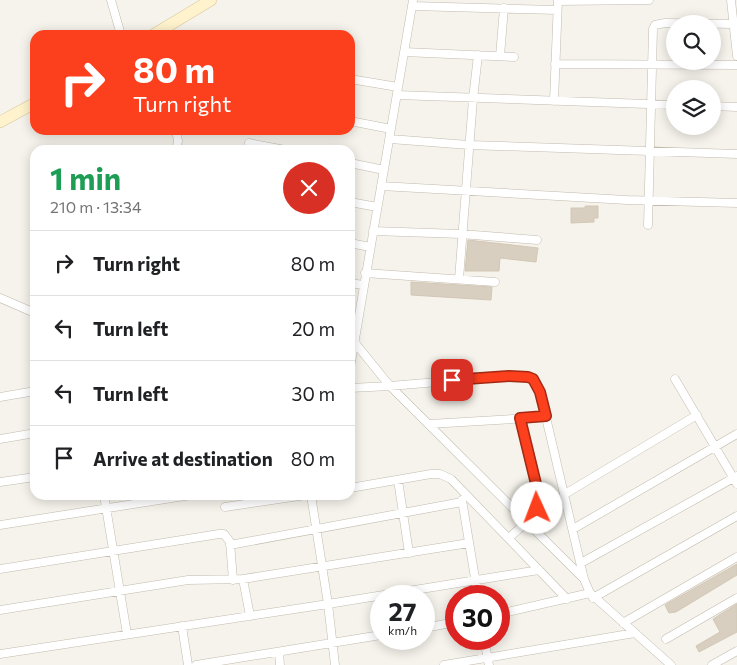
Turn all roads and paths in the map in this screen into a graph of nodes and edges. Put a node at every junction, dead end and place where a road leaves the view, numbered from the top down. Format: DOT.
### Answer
graph roads {
  1 [pos="111,0"];
  2 [pos="211,0"];
  3 [pos="513,0"];
  4 [pos="649,0"];
  5 [pos="731,0"];
  6 [pos="412,3"];
  7 [pos="558,4"];
  8 [pos="504,8"];
  9 [pos="513,9"];
  10 [pos="734,24"];
  11 [pos="120,30"];
  12 [pos="161,30"];
  13 [pos="404,52"];
  14 [pos="478,55"];
  15 [pos="500,56"];
  16 [pos="737,56"];
  17 [pos="514,57"];
  18 [pos="556,64"];
  19 [pos="651,64"];
  20 [pos="737,65"];
  21 [pos="355,79"];
  22 [pos="398,91"];
  23 [pos="473,99"];
  24 [pos="554,101"];
  25 [pos="651,104"];
  26 [pos="666,105"];
  27 [pos="30,106"];
  28 [pos="721,106"];
  29 [pos="737,107"];
  30 [pos="0,122"];
  31 [pos="355,122"];
  32 [pos="391,129"];
  33 [pos="390,139"];
  34 [pos="249,143"];
  35 [pos="259,145"];
  36 [pos="469,145"];
  37 [pos="650,151"];
  38 [pos="737,154"];
  39 [pos="355,164"];
  40 [pos="384,170"];
  41 [pos="381,186"];
  42 [pos="465,192"];
  43 [pos="648,201"];
  44 [pos="355,203"];
  45 [pos="737,203"];
  46 [pos="377,207"];
  47 [pos="648,225"];
  48 [pos="373,231"];
  49 [pos="461,234"];
  50 [pos="537,240"];
  51 [pos="355,244"];
  52 [pos="370,246"];
  53 [pos="365,273"];
  54 [pos="459,279"];
  55 [pos="495,282"];
  56 [pos="355,284"];
  57 [pos="363,285"];
  58 [pos="0,298"];
  59 [pos="30,312"];
  60 [pos="355,321"];
  61 [pos="355,343"];
  62 [pos="675,379"];
  63 [pos="390,386"];
  64 [pos="355,388"];
  65 [pos="30,392"];
  66 [pos="0,397"];
  67 [pos="697,415"];
  68 [pos="546,416"];
  69 [pos="520,418"];
  70 [pos="429,424"];
  71 [pos="737,434"];
  72 [pos="30,435"];
  73 [pos="0,439"];
  74 [pos="714,447"];
  75 [pos="30,478"];
  76 [pos="398,480"];
  77 [pos="736,480"];
  78 [pos="0,482"];
  79 [pos="355,487"];
  80 [pos="459,487"];
  81 [pos="565,494"];
  82 [pos="105,500"];
  83 [pos="158,500"];
  84 [pos="272,500"];
  85 [pos="312,500"];
  86 [pos="462,502"];
  87 [pos="225,507"];
  88 [pos="106,508"];
  89 [pos="403,514"];
  90 [pos="737,516"];
  91 [pos="526,522"];
  92 [pos="0,525"];
  93 [pos="573,529"];
  94 [pos="317,530"];
  95 [pos="509,538"];
  96 [pos="469,543"];
  97 [pos="230,545"];
  98 [pos="113,550"];
  99 [pos="409,553"];
  100 [pos="737,557"];
  101 [pos="581,564"];
  102 [pos="322,567"];
  103 [pos="0,569"];
  104 [pos="539,570"];
  105 [pos="244,579"];
  106 [pos="233,580"];
  107 [pos="475,580"];
  108 [pos="584,580"];
  109 [pos="476,585"];
  110 [pos="120,591"];
  111 [pos="591,596"];
  112 [pos="737,598"];
  113 [pos="567,599"];
  114 [pos="328,604"];
  115 [pos="0,610"];
  116 [pos="510,612"];
  117 [pos="250,616"];
  118 [pos="623,623"];
  119 [pos="182,626"];
  120 [pos="635,633"];
  121 [pos="127,634"];
  122 [pos="370,637"];
  123 [pos="666,639"];
  124 [pos="333,644"];
  125 [pos="737,651"];
  126 [pos="278,652"];
  127 [pos="0,654"];
  128 [pos="488,661"];
  129 [pos="188,665"];
  130 [pos="196,665"];
  131 [pos="280,665"];
  132 [pos="335,665"];
  133 [pos="444,665"];
  134 [pos="671,665"];
  135 [pos="712,665"];
  1 -- 11 [label="street"];
  2 -- 12 [label="main road"];
  3 -- 9 [label="street"];
  4 -- 7 [label="street"];
  5 -- 10 [label="street"];
  6 -- 8 [label="street"];
  6 -- 13 [label="street"];
  7 -- 9 [label="street"];
  7 -- 18 [label="street"];
  8 -- 9 [label="street"];
  8 -- 15 [label="street"];
  10 -- 16 [label="street"];
  10 -- 19 [label="street"];
  13 -- 14 [label="street"];
  13 -- 22 [label="street"];
  14 -- 15 [label="street"];
  14 -- 23 [label="street"];
  15 -- 17 [label="street"];
  18 -- 19 [label="street"];
  18 -- 24 [label="street"];
  19 -- 20 [label="street"];
  19 -- 25 [label="street"];
  21 -- 22 [label="street"];
  22 -- 23 [label="street"];
  22 -- 32 [label="street"];
  23 -- 24 [label="street"];
  23 -- 36 [label="street"];
  24 -- 25 [label="street"];
  25 -- 26 [label="street"];
  25 -- 37 [label="street"];
  27 -- 30 [label="main road"];
  28 -- 29 [label="street"];
  31 -- 32 [label="street"];
  32 -- 33 [label="street"];
  33 -- 36 [label="street"];
  33 -- 40 [label="street"];
  34 -- 35 [label="street"];
  36 -- 37 [label="street"];
  36 -- 42 [label="street"];
  37 -- 38 [label="street"];
  37 -- 43 [label="street"];
  39 -- 40 [label="street"];
  40 -- 41 [label="street"];
  41 -- 42 [label="street"];
  41 -- 46 [label="street"];
  42 -- 43 [label="street"];
  42 -- 49 [label="street"];
  43 -- 45 [label="street"];
  43 -- 47 [label="street"];
  44 -- 46 [label="street"];
  46 -- 48 [label="street"];
  48 -- 49 [label="street"];
  48 -- 52 [label="street"];
  49 -- 50 [label="street"];
  49 -- 54 [label="street"];
  51 -- 52 [label="street"];
  52 -- 53 [label="street"];
  53 -- 54 [label="street"];
  53 -- 57 [label="street"];
  54 -- 55 [label="street"];
  56 -- 57 [label="street"];
  57 -- 60 [label="street"];
  58 -- 59 [label="street"];
  61 -- 63 [label="street"];
  62 -- 67 [label="street"];
  63 -- 64 [label="street"];
  63 -- 68 [label="street"];
  63 -- 70 [label="street"];
  65 -- 66 [label="street"];
  67 -- 74 [label="street"];
  67 -- 81 [label="street"];
  68 -- 69 [label="street"];
  68 -- 81 [label="street"];
  69 -- 70 [label="street"];
  69 -- 91 [label="street"];
  70 -- 91 [label="street"];
  71 -- 74 [label="street"];
  72 -- 73 [label="street"];
  74 -- 77 [label="street"];
  74 -- 93 [label="street"];
  75 -- 78 [label="street"];
  76 -- 79 [label="street"];
  76 -- 80 [label="street"];
  76 -- 89 [label="street"];
  77 -- 101 [label="street"];
  80 -- 86 [label="street"];
  80 -- 95 [label="street"];
  81 -- 93 [label="street"];
  82 -- 88 [label="street"];
  83 -- 88 [label="street"];
  84 -- 87 [label="street"];
  85 -- 94 [label="street"];
  86 -- 89 [label="street"];
  86 -- 96 [label="street"];
  88 -- 92 [label="street"];
  88 -- 98 [label="street"];
  89 -- 94 [label="street"];
  89 -- 99 [label="street"];
  90 -- 111 [label="street"];
  91 -- 95 [label="street"];
  91 -- 108 [label="street"];
  93 -- 101 [label="street"];
  94 -- 97 [label="street"];
  94 -- 102 [label="street"];
  95 -- 104 [label="street"];
  96 -- 99 [label="street"];
  96 -- 107 [label="street"];
  97 -- 98 [label="street"];
  97 -- 106 [label="street"];
  98 -- 103 [label="street"];
  98 -- 110 [label="street"];
  99 -- 102 [label="street"];
  100 -- 118 [label="street"];
  101 -- 108 [label="street"];
  102 -- 105 [label="street"];
  102 -- 114 [label="street"];
  104 -- 107 [label="street"];
  104 -- 113 [label="street"];
  105 -- 106 [label="street"];
  105 -- 117 [label="street"];
  106 -- 110 [label="street"];
  107 -- 109 [label="street"];
  107 -- 114 [label="street"];
  108 -- 111 [label="street"];
  110 -- 115 [label="street"];
  110 -- 121 [label="street"];
  111 -- 113 [label="street"];
  111 -- 118 [label="street"];
  112 -- 123 [label="street"];
  113 -- 116 [label="street"];
  114 -- 117 [label="street"];
  114 -- 124 [label="street"];
  117 -- 119 [label="street"];
  118 -- 120 [label="street"];
  119 -- 121 [label="street"];
  119 -- 129 [label="street"];
  120 -- 128 [label="street"];
  120 -- 134 [label="street"];
  121 -- 127 [label="street"];
  122 -- 124 [label="street"];
  124 -- 126 [label="street"];
  124 -- 132 [label="street"];
  125 -- 135 [label="street"];
  126 -- 130 [label="street"];
  126 -- 131 [label="street"];
  128 -- 133 [label="street"];
}
